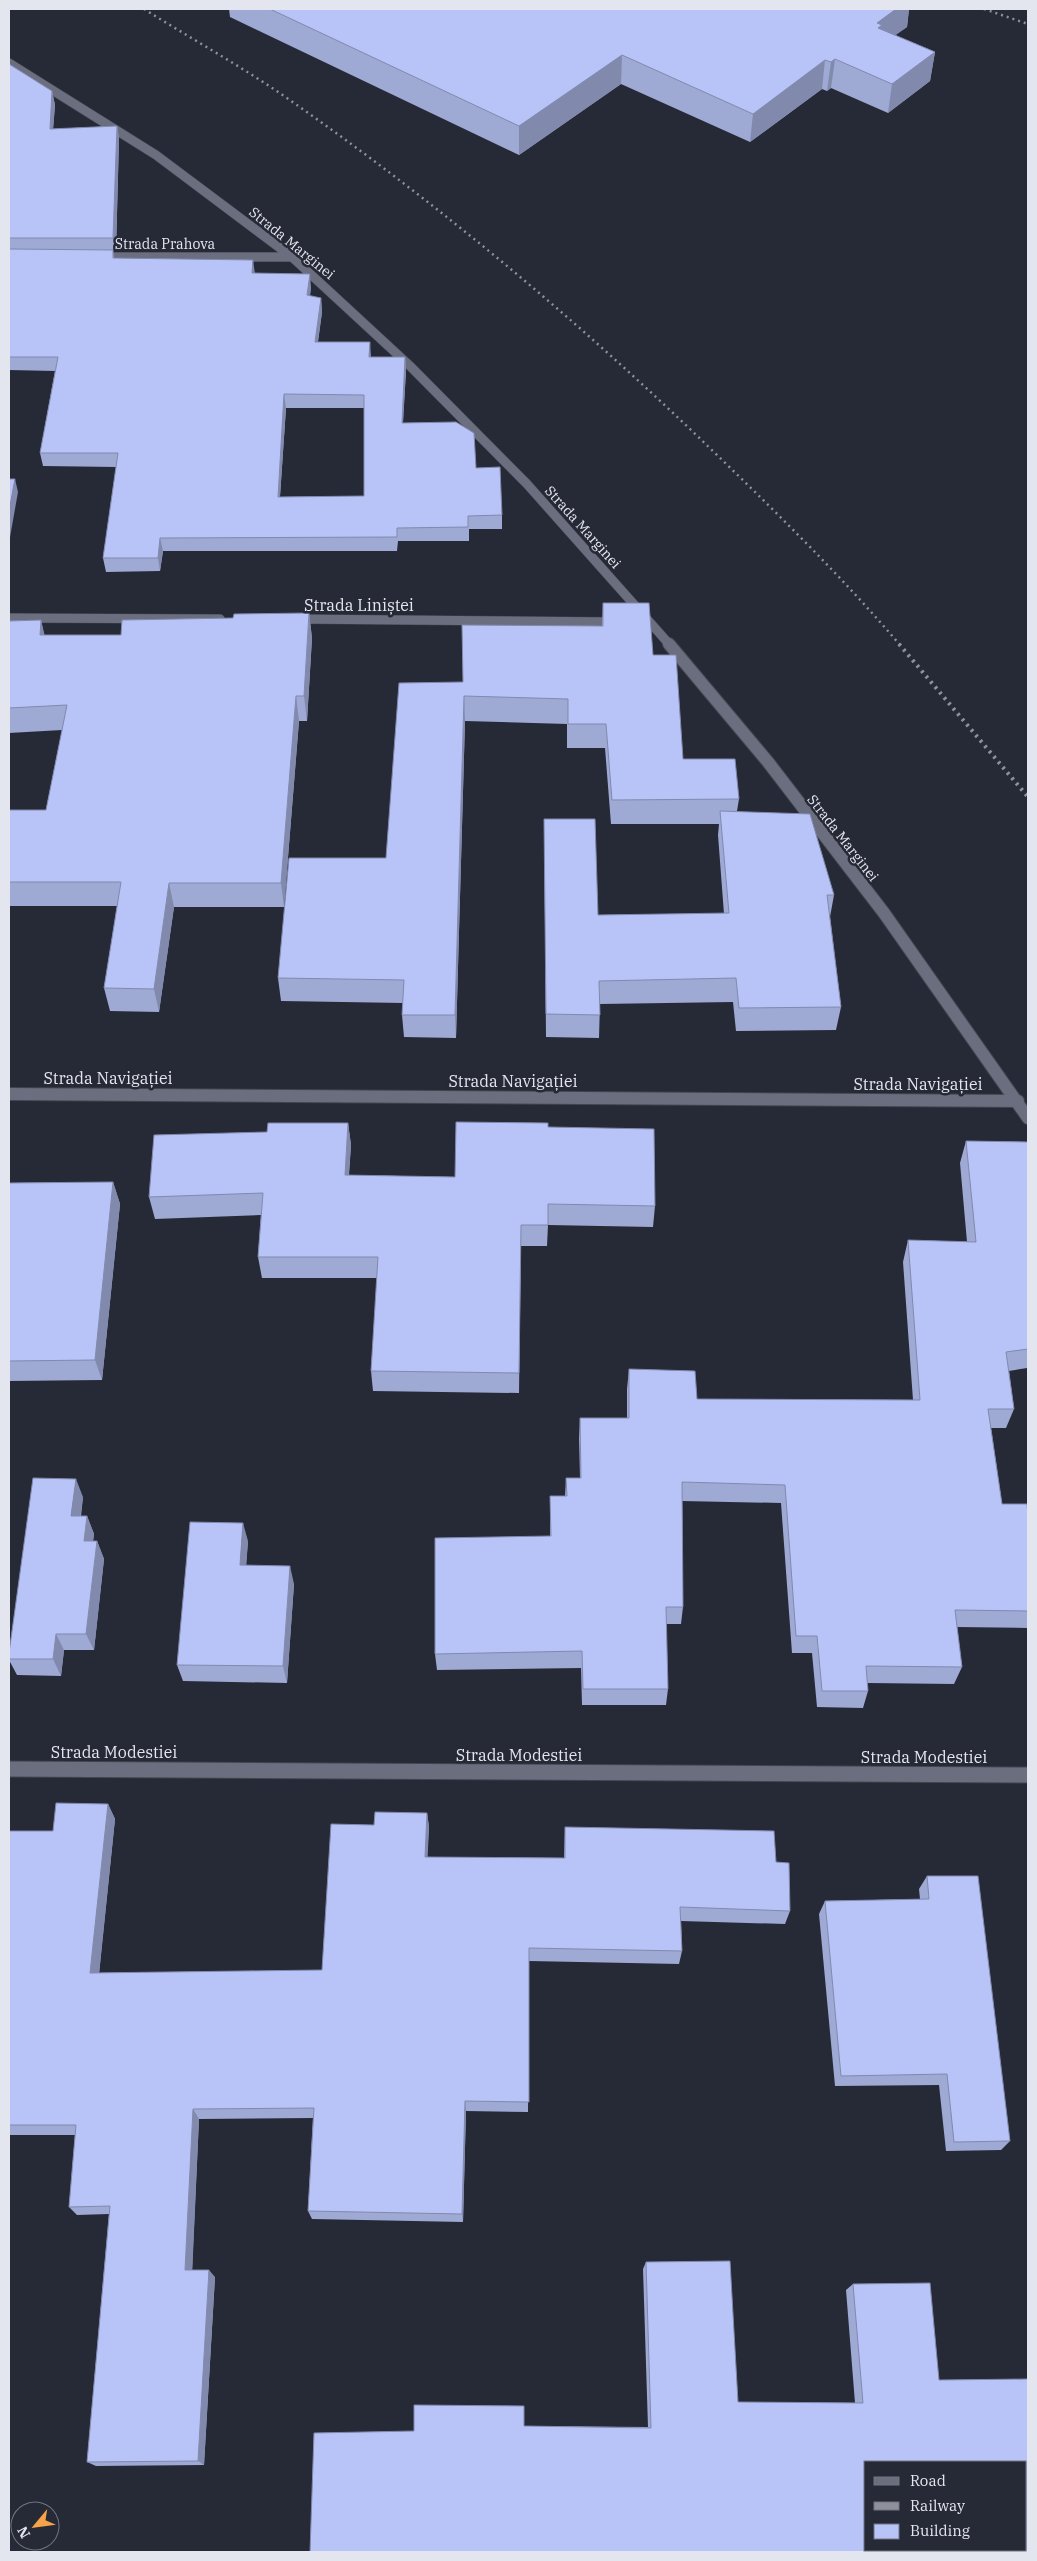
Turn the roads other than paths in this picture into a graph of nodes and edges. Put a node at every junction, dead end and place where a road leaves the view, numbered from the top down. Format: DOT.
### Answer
graph roads {
  1 [pos="9,63"];
  2 [pos="292,257"];
  3 [pos="87,258"];
  4 [pos="9,618"];
  5 [pos="236,619"];
  6 [pos="285,619"];
  7 [pos="650,622"];
  8 [pos="9,1094"];
  9 [pos="1018,1101"];
  10 [pos="1028,1118"];
  11 [pos="9,1769"];
  12 [pos="1028,1775"];
  1 -- 2 [label="street, Strada Marginei"];
  2 -- 3 [label="street, Strada Prahova"];
  2 -- 7 [label="street, Strada Marginei"];
  4 -- 5 [label="street"];
  6 -- 7 [label="street, Strada Liniștei"];
  7 -- 9 [label="street, Strada Marginei"];
  8 -- 9 [label="street, Strada Navigației"];
  9 -- 10 [label="street, Strada Marginei"];
  11 -- 12 [label="street, Strada Modestiei"];
}
